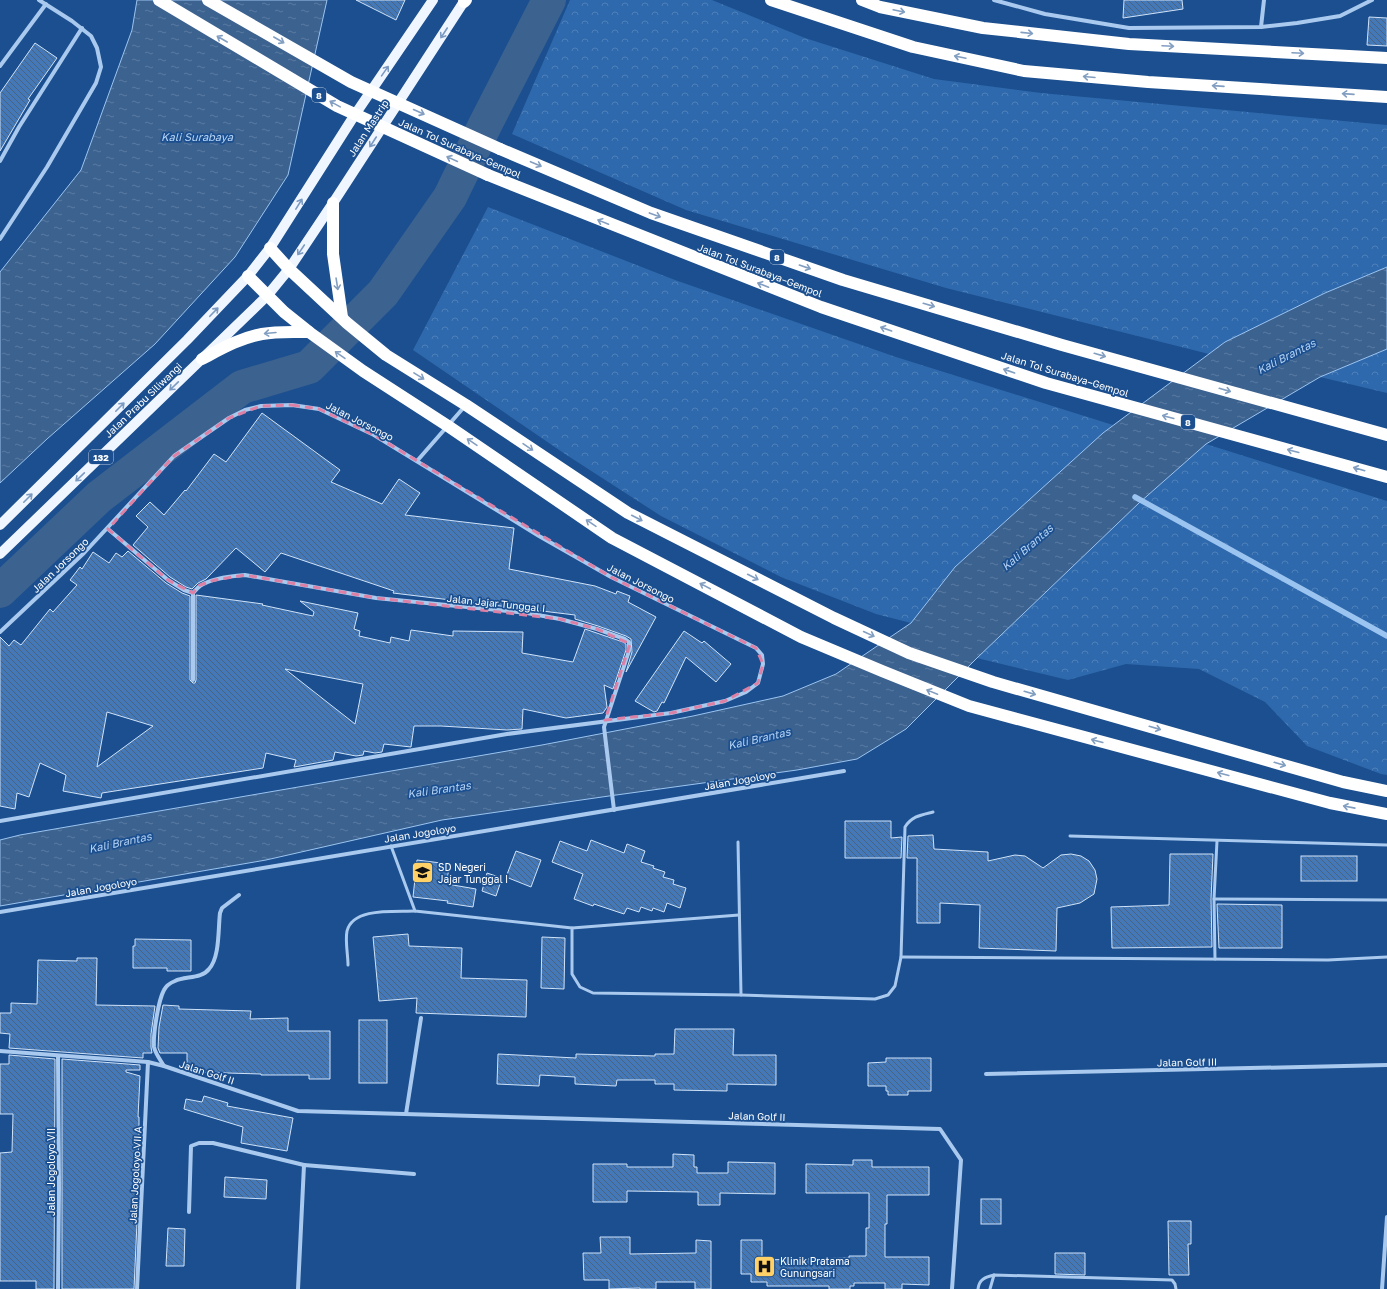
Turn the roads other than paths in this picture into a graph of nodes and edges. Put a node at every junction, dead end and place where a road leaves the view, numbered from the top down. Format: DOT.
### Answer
graph roads {
  1 [pos="39,0"];
  2 [pos="158,0"];
  3 [pos="208,0"];
  4 [pos="433,0"];
  5 [pos="771,0"];
  6 [pos="862,0"];
  7 [pos="994,0"];
  8 [pos="1264,0"];
  9 [pos="1372,0"];
  10 [pos="465,1"];
  11 [pos="46,4"];
  12 [pos="1261,27"];
  13 [pos="82,28"];
  14 [pos="1387,58"];
  15 [pos="0,66"];
  16 [pos="1387,97"];
  17 [pos="0,161"];
  18 [pos="333,203"];
  19 [pos="0,239"];
  20 [pos="270,248"];
  21 [pos="289,268"];
  22 [pos="248,276"];
  23 [pos="267,296"];
  24 [pos="344,320"];
  25 [pos="313,335"];
  26 [pos="202,359"];
  27 [pos="466,405"];
  28 [pos="448,426"];
  29 [pos="1386,435"];
  30 [pos="417,461"];
  31 [pos="1387,477"];
  32 [pos="0,525"];
  33 [pos="108,529"];
  34 [pos="0,554"];
  35 [pos="193,593"];
  36 [pos="0,632"];
  37 [pos="193,680"];
  38 [pos="606,720"];
  39 [pos="844,771"];
  40 [pos="1387,791"];
  41 [pos="614,810"];
  42 [pos="933,812"];
  43 [pos="1387,814"];
  44 [pos="0,821"];
  45 [pos="1070,836"];
  46 [pos="1217,841"];
  47 [pos="738,842"];
  48 [pos="1387,845"];
  49 [pos="391,846"];
  50 [pos="239,895"];
  51 [pos="1214,899"];
  52 [pos="1387,900"];
  53 [pos="415,911"];
  54 [pos="0,912"];
  55 [pos="739,915"];
  56 [pos="572,928"];
  57 [pos="901,957"];
  58 [pos="1387,957"];
  59 [pos="1215,959"];
  60 [pos="348,965"];
  61 [pos="741,995"];
  62 [pos="421,1018"];
  63 [pos="0,1051"];
  64 [pos="58,1056"];
  65 [pos="148,1062"];
  66 [pos="1387,1065"];
  67 [pos="164,1066"];
  68 [pos="986,1074"];
  69 [pos="406,1114"];
  70 [pos="304,1164"];
  71 [pos="414,1174"];
  72 [pos="189,1212"];
  73 [pos="1387,1217"];
  74 [pos="994,1275"];
  75 [pos="58,1289"];
  76 [pos="137,1289"];
  77 [pos="298,1289"];
  78 [pos="952,1289"];
  79 [pos="978,1289"];
  80 [pos="990,1289"];
  81 [pos="1176,1289"];
  82 [pos="1382,1289"];
  1 -- 11 [label="street"];
  31 -- 2 [label="highway, Jalan Tol Surabaya–Gempol / 8, one-way, bridge"];
  3 -- 29 [label="highway, Jalan Tol Surabaya–Gempol / 8, one-way, bridge"];
  20 -- 4 [label="main road, Jalan Mastrip, one-way"];
  16 -- 5 [label="highway, one-way"];
  6 -- 14 [label="highway, one-way"];
  7 -- 12 [label="street"];
  8 -- 12 [label="street"];
  9 -- 12 [label="street"];
  10 -- 18 [label="main road, Jalan Mastrip, one-way"];
  11 -- 13 [label="street"];
  11 -- 15 [label="street"];
  13 -- 17 [label="street"];
  13 -- 19 [label="street"];
  18 -- 21 [label="main road, Jalan Mastrip, one-way"];
  18 -- 24 [label="highway, one-way"];
  20 -- 21 [label="highway"];
  20 -- 22 [label="main road, Jalan Mastrip"];
  21 -- 23 [label="main road, Jalan Mastrip"];
  21 -- 24 [label="highway"];
  22 -- 23 [label="highway"];
  32 -- 22 [label="main road, Jalan Prabu Siliwangi / 132, one-way"];
  23 -- 25 [label="highway"];
  23 -- 26 [label="main road, Jalan Prabu Siliwangi / 132"];
  24 -- 27 [label="highway, one-way"];
  25 -- 26 [label="highway, one-way"];
  28 -- 25 [label="highway, one-way"];
  26 -- 34 [label="main road, Jalan Prabu Siliwangi / 132, one-way"];
  27 -- 28 [label="street"];
  27 -- 40 [label="highway, one-way"];
  28 -- 30 [label="street"];
  43 -- 28 [label="highway, one-way"];
  30 -- 33 [label="street, Jalan Jorsongo"];
  30 -- 38 [label="street, Jalan Jorsongo"];
  33 -- 35 [label="street"];
  33 -- 36 [label="street, Jalan Jorsongo"];
  35 -- 37 [label="street"];
  35 -- 38 [label="street, Jalan Jajar Tunggal I"];
  38 -- 41 [label="street, Jalan Jajar Tunggal I"];
  38 -- 44 [label="street"];
  39 -- 41 [label="street, Jalan Jogoloyo"];
  41 -- 49 [label="street, Jalan Jogoloyo"];
  42 -- 57 [label="lane"];
  45 -- 46 [label="lane"];
  46 -- 48 [label="lane"];
  46 -- 51 [label="lane"];
  47 -- 55 [label="lane"];
  49 -- 53 [label="lane"];
  49 -- 54 [label="street, Jalan Jogoloyo"];
  50 -- 67 [label="street"];
  51 -- 52 [label="lane"];
  51 -- 59 [label="lane"];
  53 -- 56 [label="lane"];
  53 -- 60 [label="lane"];
  55 -- 56 [label="lane"];
  55 -- 61 [label="lane"];
  56 -- 61 [label="lane"];
  57 -- 59 [label="lane"];
  57 -- 61 [label="lane"];
  58 -- 59 [label="lane"];
  62 -- 69 [label="street"];
  63 -- 64 [label="street, Jalan Golf II"];
  64 -- 65 [label="street, Jalan Golf II"];
  64 -- 75 [label="street, Jalan Jogoloyo VII"];
  65 -- 67 [label="street, Jalan Golf II"];
  65 -- 76 [label="street, Jalan Jogoloyo VII A"];
  66 -- 68 [label="street, Jalan Golf III"];
  67 -- 69 [label="street, Jalan Golf II"];
  69 -- 78 [label="street, Jalan Golf II"];
  70 -- 71 [label="street"];
  70 -- 72 [label="street"];
  70 -- 77 [label="street"];
  73 -- 82 [label="street"];
  74 -- 79 [label="lane"];
  74 -- 80 [label="lane"];
  74 -- 81 [label="lane"];
}
